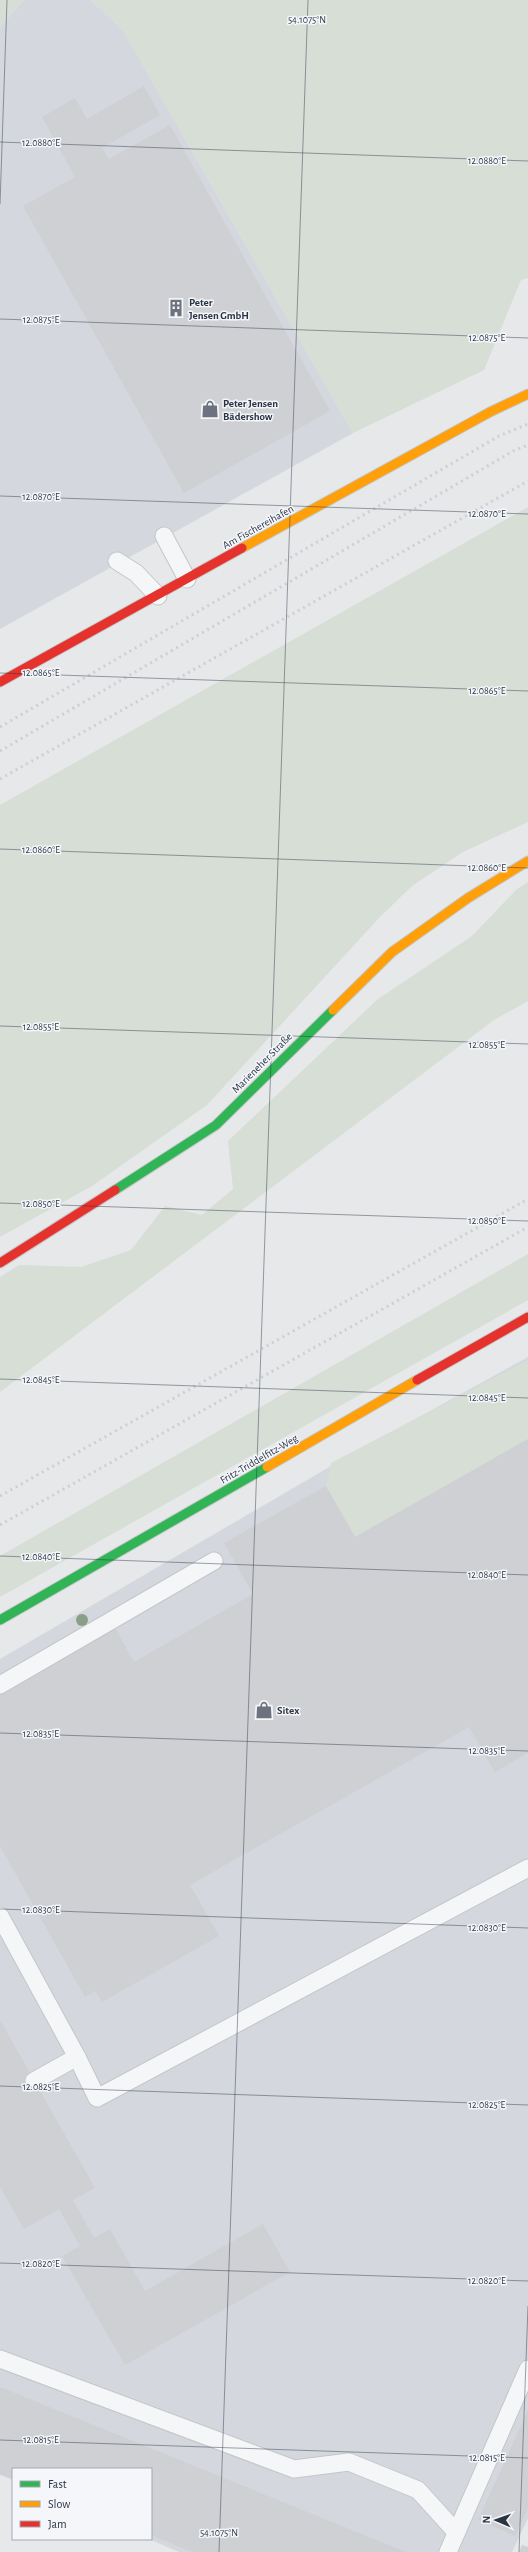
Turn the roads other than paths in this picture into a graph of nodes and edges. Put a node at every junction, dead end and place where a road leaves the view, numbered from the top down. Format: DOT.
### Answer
graph roads {
  1 [pos="528,394"];
  2 [pos="164,536"];
  3 [pos="117,561"];
  4 [pos="187,580"];
  5 [pos="158,596"];
  6 [pos="0,682"];
  7 [pos="528,861"];
  8 [pos="0,1263"];
  9 [pos="528,1317"];
  10 [pos="214,1561"];
  11 [pos="0,1620"];
  12 [pos="0,1685"];
  13 [pos="528,1868"];
  14 [pos="0,1916"];
  15 [pos="77,2057"];
  16 [pos="34,2081"];
  17 [pos="0,2359"];
  18 [pos="528,2369"];
  19 [pos="456,2532"];
  20 [pos="448,2552"];
  1 -- 4 [label="street, Am Fischereihafen"];
  2 -- 4 [label="lane"];
  3 -- 5 [label="lane"];
  4 -- 5 [label="street, Am Fischereihafen"];
  5 -- 6 [label="street, Am Fischereihafen"];
  7 -- 8 [label="street, Marieneher Straße"];
  9 -- 11 [label="street, Fritz-Triddelfitz-Weg"];
  10 -- 12 [label="lane"];
  13 -- 15 [label="lane"];
  14 -- 15 [label="lane"];
  15 -- 16 [label="lane"];
  17 -- 19 [label="lane"];
  18 -- 19 [label="lane"];
  19 -- 20 [label="lane"];
}
